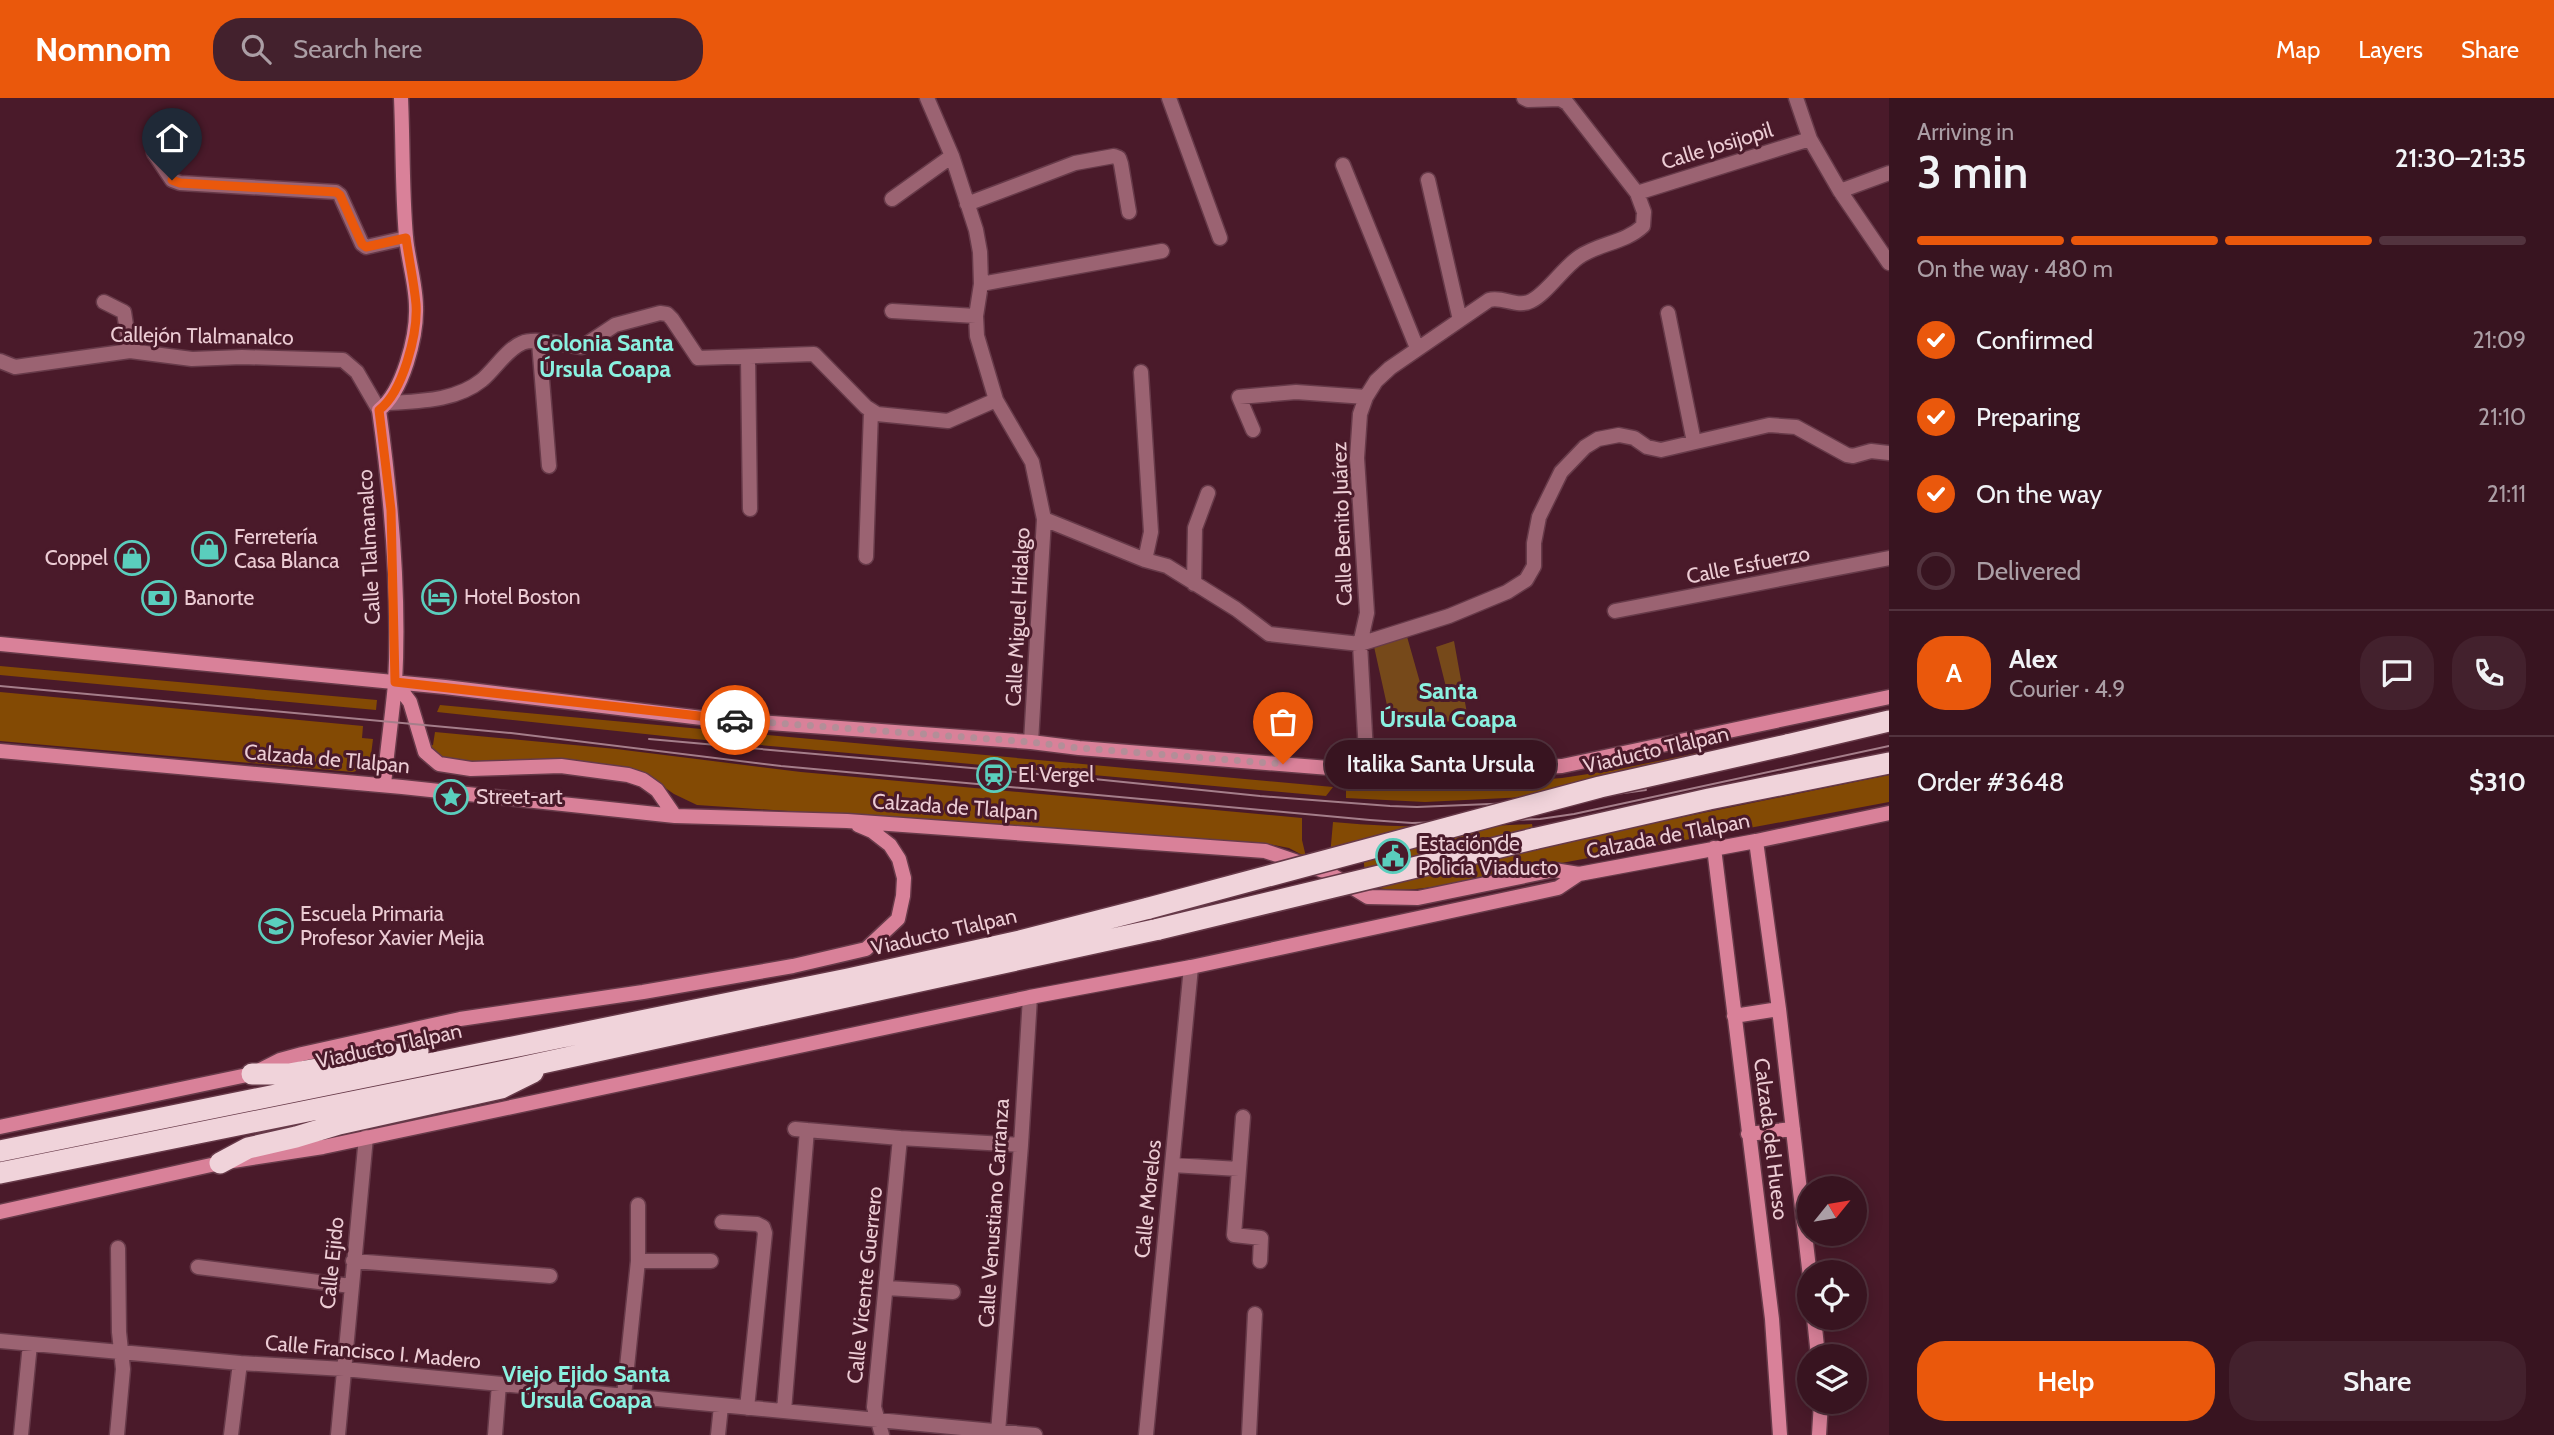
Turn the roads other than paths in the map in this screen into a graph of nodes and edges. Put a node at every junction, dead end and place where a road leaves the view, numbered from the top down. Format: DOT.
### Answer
graph roads {
  1 [pos="401,98"];
  2 [pos="927,98"];
  3 [pos="1170,98"];
  4 [pos="1524,98"];
  5 [pos="1796,98"];
  6 [pos="1810,139"];
  7 [pos="154,153"];
  8 [pos="952,156"];
  9 [pos="1343,165"];
  10 [pos="1889,173"];
  11 [pos="1428,180"];
  12 [pos="1840,191"];
  13 [pos="1637,193"];
  14 [pos="892,199"];
  15 [pos="967,204"];
  16 [pos="1129,212"];
  17 [pos="406,238"];
  18 [pos="1220,238"];
  19 [pos="1163,251"];
  20 [pos="1889,263"];
  21 [pos="981,284"];
  22 [pos="104,302"];
  23 [pos="892,311"];
  24 [pos="1668,313"];
  25 [pos="976,316"];
  26 [pos="1460,320"];
  27 [pos="539,342"];
  28 [pos="1417,348"];
  29 [pos="130,351"];
  30 [pos="748,357"];
  31 [pos="0,361"];
  32 [pos="1142,372"];
  33 [pos="1366,397"];
  34 [pos="996,400"];
  35 [pos="384,406"];
  36 [pos="871,411"];
  37 [pos="1253,430"];
  38 [pos="1694,442"];
  39 [pos="1889,453"];
  40 [pos="549,466"];
  41 [pos="1208,494"];
  42 [pos="750,509"];
  43 [pos="1044,519"];
  44 [pos="866,557"];
  45 [pos="1889,558"];
  46 [pos="1145,560"];
  47 [pos="1194,584"];
  48 [pos="1615,611"];
  49 [pos="0,644"];
  50 [pos="1360,645"];
  51 [pos="395,682"];
  52 [pos="1889,697"];
  53 [pos="1889,721"];
  54 [pos="1031,742"];
  55 [pos="0,751"];
  56 [pos="1889,763"];
  57 [pos="1367,771"];
  58 [pos="384,785"];
  59 [pos="1889,813"];
  60 [pos="675,816"];
  61 [pos="847,821"];
  62 [pos="1756,841"];
  63 [pos="1714,848"];
  64 [pos="1579,874"];
  65 [pos="1191,967"];
  66 [pos="1030,997"];
  67 [pos="1779,1009"];
  68 [pos="1734,1016"];
  69 [pos="475,1053"];
  70 [pos="544,1063"];
  71 [pos="252,1074"];
  72 [pos="1243,1117"];
  73 [pos="0,1127"];
  74 [pos="1793,1129"];
  75 [pos="1748,1134"];
  76 [pos="366,1137"];
  77 [pos="901,1138"];
  78 [pos="1021,1145"];
  79 [pos="0,1151"];
  80 [pos="220,1163"];
  81 [pos="1172,1165"];
  82 [pos="1239,1169"];
  83 [pos="0,1173"];
  84 [pos="638,1205"];
  85 [pos="0,1212"];
  86 [pos="722,1222"];
  87 [pos="118,1248"];
  88 [pos="1808,1260"];
  89 [pos="353,1261"];
  90 [pos="638,1261"];
  91 [pos="711,1261"];
  92 [pos="1260,1261"];
  93 [pos="198,1267"];
  94 [pos="550,1276"];
  95 [pos="351,1286"];
  96 [pos="887,1288"];
  97 [pos="953,1292"];
  98 [pos="1255,1314"];
  99 [pos="0,1341"];
  100 [pos="30,1343"];
  101 [pos="122,1353"];
  102 [pos="240,1363"];
  103 [pos="344,1370"];
  104 [pos="499,1384"];
  105 [pos="624,1396"];
  106 [pos="721,1406"];
  107 [pos="747,1408"];
  108 [pos="784,1411"];
  109 [pos="1820,1414"];
  110 [pos="880,1428"];
  111 [pos="998,1432"];
  112 [pos="21,1435"];
  113 [pos="117,1435"];
  114 [pos="231,1435"];
  115 [pos="338,1435"];
  116 [pos="495,1435"];
  117 [pos="718,1435"];
  118 [pos="1035,1435"];
  119 [pos="1146,1435"];
  120 [pos="1249,1435"];
  121 [pos="1780,1435"];
  122 [pos="1819,1435"];
  1 -- 17 [label="main road"];
  2 -- 8 [label="street, Calle Miguel Hidalgo"];
  3 -- 18 [label="street"];
  4 -- 13 [label="street"];
  5 -- 6 [label="street"];
  6 -- 12 [label="street"];
  6 -- 13 [label="street, Calle Josijopil"];
  7 -- 17 [label="street"];
  8 -- 14 [label="street"];
  8 -- 15 [label="street, Calle Miguel Hidalgo"];
  9 -- 28 [label="street"];
  10 -- 12 [label="street"];
  11 -- 26 [label="street"];
  12 -- 20 [label="street"];
  13 -- 26 [label="street, Calle Benito Juárez"];
  15 -- 16 [label="street"];
  15 -- 21 [label="street, Calle Miguel Hidalgo"];
  17 -- 35 [label="main road"];
  19 -- 21 [label="street"];
  21 -- 25 [label="street, Calle Miguel Hidalgo"];
  22 -- 29 [label="street"];
  23 -- 25 [label="street"];
  24 -- 38 [label="street"];
  25 -- 34 [label="street, Calle Miguel Hidalgo"];
  26 -- 28 [label="street, Calle Benito Juárez"];
  27 -- 30 [label="street"];
  27 -- 35 [label="street"];
  27 -- 40 [label="street"];
  28 -- 33 [label="street, Calle Benito Juárez"];
  29 -- 31 [label="street, Callejón Tlalmanalco"];
  29 -- 35 [label="street, Callejón Tlalmanalco"];
  30 -- 36 [label="street"];
  30 -- 42 [label="street"];
  32 -- 46 [label="street"];
  33 -- 37 [label="street"];
  33 -- 50 [label="street, Calle Benito Juárez"];
  34 -- 36 [label="street"];
  34 -- 43 [label="street, Calle Miguel Hidalgo"];
  35 -- 51 [label="main road, Calle Tlalmanalco"];
  36 -- 44 [label="street"];
  38 -- 39 [label="street"];
  38 -- 50 [label="street"];
  41 -- 47 [label="street"];
  43 -- 46 [label="street"];
  43 -- 54 [label="street, Calle Miguel Hidalgo"];
  45 -- 48 [label="street, Calle Esfuerzo"];
  46 -- 47 [label="street"];
  47 -- 50 [label="street"];
  49 -- 51 [label="main road"];
  50 -- 57 [label="street, Calle Benito Juárez"];
  51 -- 54 [label="main road"];
  51 -- 58 [label="main road, Calle Tlalmanalco"];
  51 -- 60 [label="main road"];
  52 -- 57 [label="main road"];
  53 -- 69 [label="highway, Viaducto Tlalpan, bridge"];
  54 -- 57 [label="main road"];
  55 -- 58 [label="main road, Calzada de Tlalpan"];
  56 -- 70 [label="highway, Viaducto Tlalpan, bridge"];
  58 -- 60 [label="main road, Calzada de Tlalpan"];
  59 -- 62 [label="main road, Calzada de Tlalpan"];
  60 -- 61 [label="main road, Calzada de Tlalpan"];
  61 -- 64 [label="main road, Calzada de Tlalpan"];
  61 -- 71 [label="main road, Viaducto Tlalpan"];
  62 -- 63 [label="main road, Calzada de Tlalpan"];
  62 -- 67 [label="main road, Calzada del Hueso"];
  63 -- 64 [label="main road, Calzada de Tlalpan"];
  63 -- 68 [label="main road, Calzada del Hueso"];
  64 -- 65 [label="main road"];
  65 -- 66 [label="main road"];
  65 -- 81 [label="street, Calle Morelos"];
  66 -- 76 [label="main road"];
  66 -- 78 [label="street, Calle Venustiano Carranza"];
  67 -- 68 [label="main road"];
  67 -- 74 [label="main road, Calzada del Hueso"];
  68 -- 75 [label="main road, Calzada del Hueso"];
  69 -- 71 [label="highway"];
  69 -- 79 [label="highway, Viaducto Tlalpan"];
  70 -- 80 [label="highway"];
  70 -- 83 [label="highway, Viaducto Tlalpan"];
  71 -- 73 [label="main road, Viaducto Tlalpan"];
  72 -- 82 [label="street"];
  74 -- 75 [label="main road"];
  74 -- 88 [label="main road, Calzada del Hueso"];
  75 -- 121 [label="main road, Calzada del Hueso"];
  76 -- 80 [label="main road"];
  76 -- 89 [label="street, Calle Ejido"];
  77 -- 78 [label="street"];
  77 -- 96 [label="street, Calle Vicente Guerrero"];
  77 -- 108 [label="street"];
  78 -- 111 [label="street, Calle Venustiano Carranza"];
  80 -- 85 [label="main road"];
  81 -- 82 [label="street"];
  81 -- 119 [label="street, Calle Morelos"];
  82 -- 92 [label="street"];
  84 -- 90 [label="street"];
  86 -- 107 [label="street"];
  87 -- 101 [label="street"];
  89 -- 94 [label="street"];
  89 -- 95 [label="street, Calle Ejido"];
  90 -- 91 [label="street"];
  90 -- 105 [label="street"];
  93 -- 95 [label="street"];
  95 -- 103 [label="street, Calle Ejido"];
  96 -- 97 [label="street"];
  96 -- 110 [label="street, Calle Vicente Guerrero"];
  98 -- 120 [label="street"];
  99 -- 100 [label="street, Calle Francisco I. Madero"];
  100 -- 101 [label="street, Calle Francisco I. Madero"];
  100 -- 112 [label="street"];
  101 -- 102 [label="street, Calle Francisco I. Madero"];
  101 -- 113 [label="street"];
  102 -- 103 [label="street, Calle Francisco I. Madero"];
  102 -- 114 [label="street"];
  103 -- 104 [label="street, Calle Francisco I. Madero"];
  103 -- 115 [label="street, Calle Ejido"];
  104 -- 105 [label="street, Calle Francisco I. Madero"];
  104 -- 116 [label="street"];
  105 -- 106 [label="street, Calle Francisco I. Madero"];
  106 -- 107 [label="street, Calle Francisco I. Madero"];
  106 -- 117 [label="street"];
  107 -- 108 [label="street, Calle Francisco I. Madero"];
  108 -- 110 [label="street, Calle Francisco I. Madero"];
  109 -- 122 [label="main road"];
  110 -- 111 [label="street, Calle Francisco I. Madero"];
  111 -- 118 [label="street, Calle Francisco I. Madero"];
}
